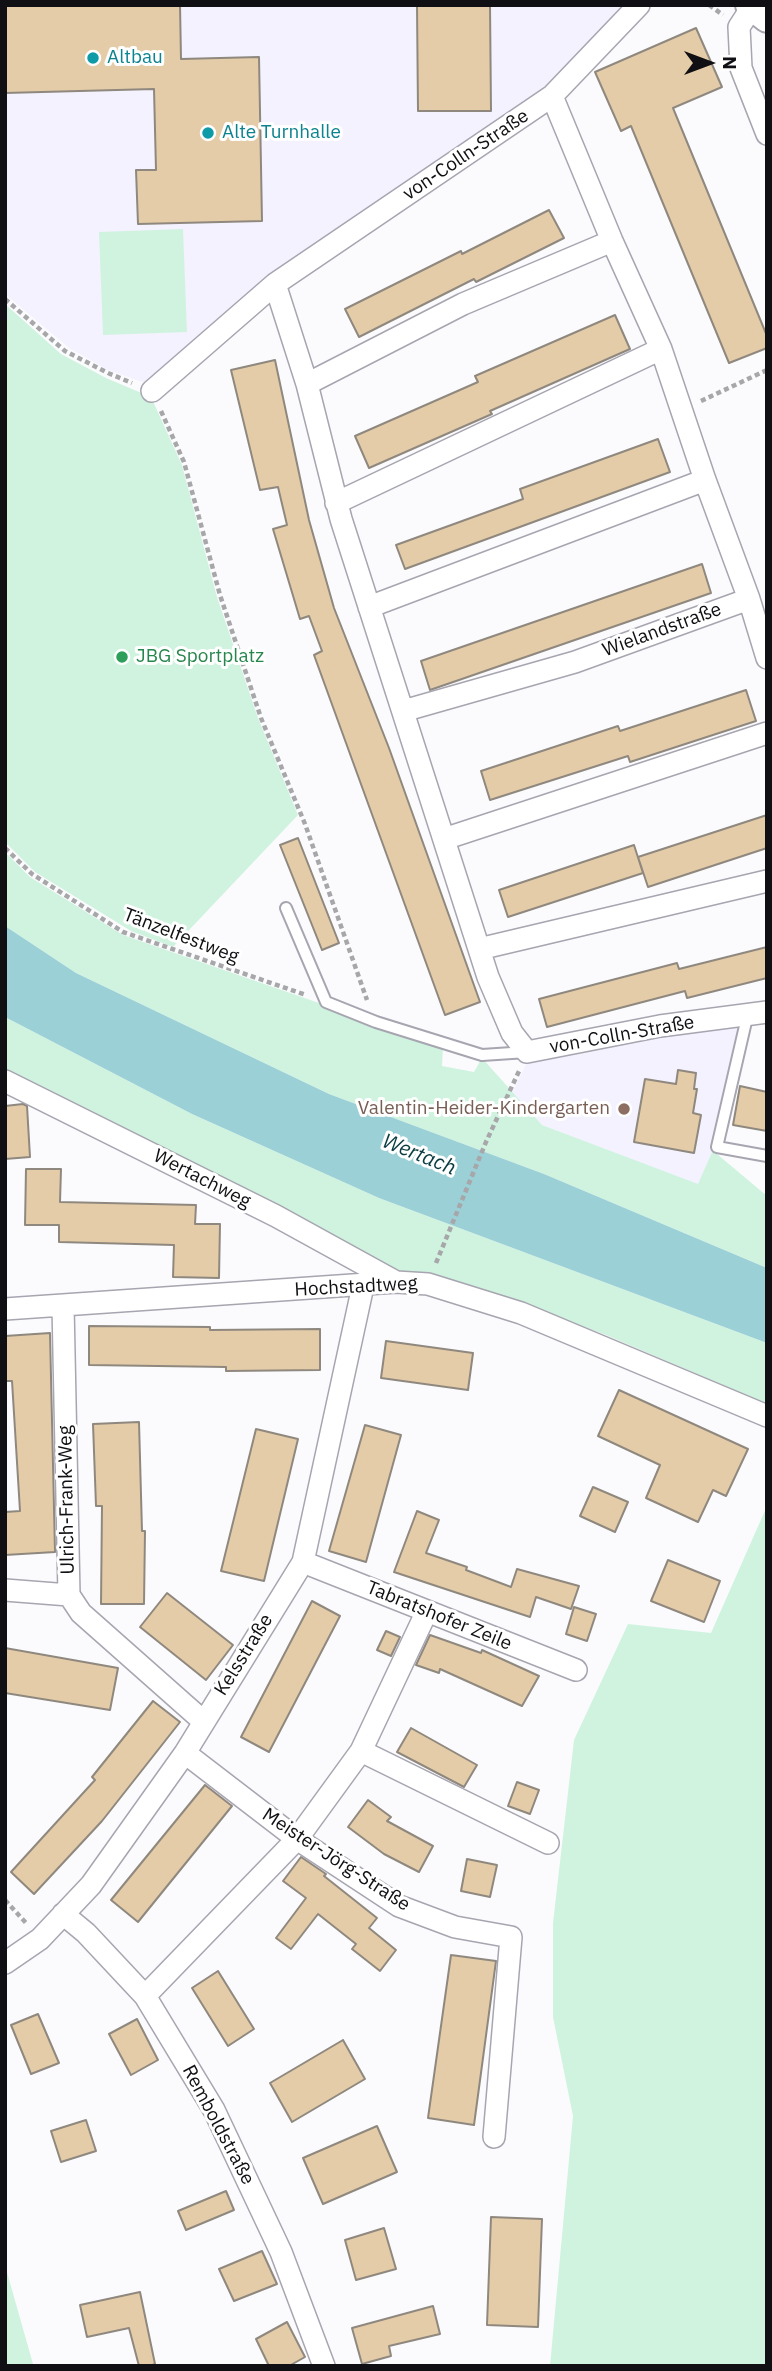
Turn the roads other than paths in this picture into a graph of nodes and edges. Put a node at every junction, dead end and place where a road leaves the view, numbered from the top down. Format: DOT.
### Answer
graph roads {
  1 [pos="639,5"];
  2 [pos="756,10"];
  3 [pos="552,96"];
  4 [pos="767,134"];
  5 [pos="612,241"];
  6 [pos="275,284"];
  7 [pos="661,349"];
  8 [pos="307,384"];
  9 [pos="152,391"];
  10 [pos="705,480"];
  11 [pos="336,503"];
  12 [pos="749,599"];
  13 [pos="369,607"];
  14 [pos="767,658"];
  15 [pos="403,711"];
  16 [pos="767,733"];
  17 [pos="444,839"];
  18 [pos="767,881"];
  19 [pos="286,908"];
  20 [pos="479,949"];
  21 [pos="757,1012"];
  22 [pos="527,1052"];
  23 [pos="5,1081"];
  24 [pos="767,1156"];
  25 [pos="396,1282"];
  26 [pos="363,1286"];
  27 [pos="63,1305"];
  28 [pos="5,1309"];
  29 [pos="767,1416"];
  30 [pos="303,1562"];
  31 [pos="5,1590"];
  32 [pos="69,1595"];
  33 [pos="427,1611"];
  34 [pos="576,1670"];
  35 [pos="203,1721"];
  36 [pos="361,1751"];
  37 [pos="185,1753"];
  38 [pos="297,1839"];
  39 [pos="548,1843"];
  40 [pos="63,1914"];
  41 [pos="5,1964"];
  42 [pos="145,1996"];
  43 [pos="494,2137"];
  44 [pos="324,2366"];
  1 -- 3 [label="street, von-Colln-Straße"];
  2 -- 4 [label="street"];
  3 -- 5 [label="street"];
  3 -- 6 [label="street, von-Colln-Straße"];
  5 -- 7 [label="street"];
  5 -- 8 [label="street"];
  6 -- 8 [label="street, von-Colln-Straße"];
  6 -- 9 [label="street, von-Colln-Straße"];
  7 -- 10 [label="street"];
  7 -- 11 [label="street"];
  8 -- 11 [label="street, von-Colln-Straße"];
  10 -- 12 [label="street"];
  10 -- 13 [label="street"];
  11 -- 13 [label="street, von-Colln-Straße"];
  12 -- 14 [label="street"];
  12 -- 15 [label="street, Wielandstraße"];
  13 -- 15 [label="street, von-Colln-Straße"];
  15 -- 17 [label="street, von-Colln-Straße"];
  16 -- 17 [label="street"];
  17 -- 20 [label="street, von-Colln-Straße"];
  18 -- 20 [label="street"];
  19 -- 22 [label="lane"];
  20 -- 22 [label="street, von-Colln-Straße"];
  21 -- 22 [label="street, von-Colln-Straße"];
  21 -- 24 [label="lane"];
  23 -- 25 [label="street, Wertachweg"];
  25 -- 26 [label="street, Hochstadtweg"];
  25 -- 29 [label="street, Hochstadtweg"];
  26 -- 27 [label="street, Hochstadtweg"];
  26 -- 30 [label="street, Kelsstraße"];
  27 -- 28 [label="street, Hochstadtweg"];
  27 -- 32 [label="street, Ulrich-Frank-Weg"];
  30 -- 33 [label="street, Tabratshofer Zeile"];
  30 -- 35 [label="street, Kelsstraße"];
  31 -- 32 [label="street"];
  32 -- 35 [label="street, Ulrich-Frank-Weg"];
  33 -- 34 [label="street, Tabratshofer Zeile"];
  33 -- 36 [label="street"];
  35 -- 37 [label="street, Kelsstraße"];
  36 -- 38 [label="street"];
  36 -- 39 [label="street"];
  37 -- 38 [label="street, Meister-Jörg-Straße"];
  37 -- 40 [label="street, Kelsstraße"];
  38 -- 42 [label="street"];
  38 -- 43 [label="street, Meister-Jörg-Straße"];
  40 -- 41 [label="street, Kelsstraße"];
  40 -- 42 [label="street, Remboldstraße"];
  42 -- 44 [label="street, Remboldstraße"];
}
